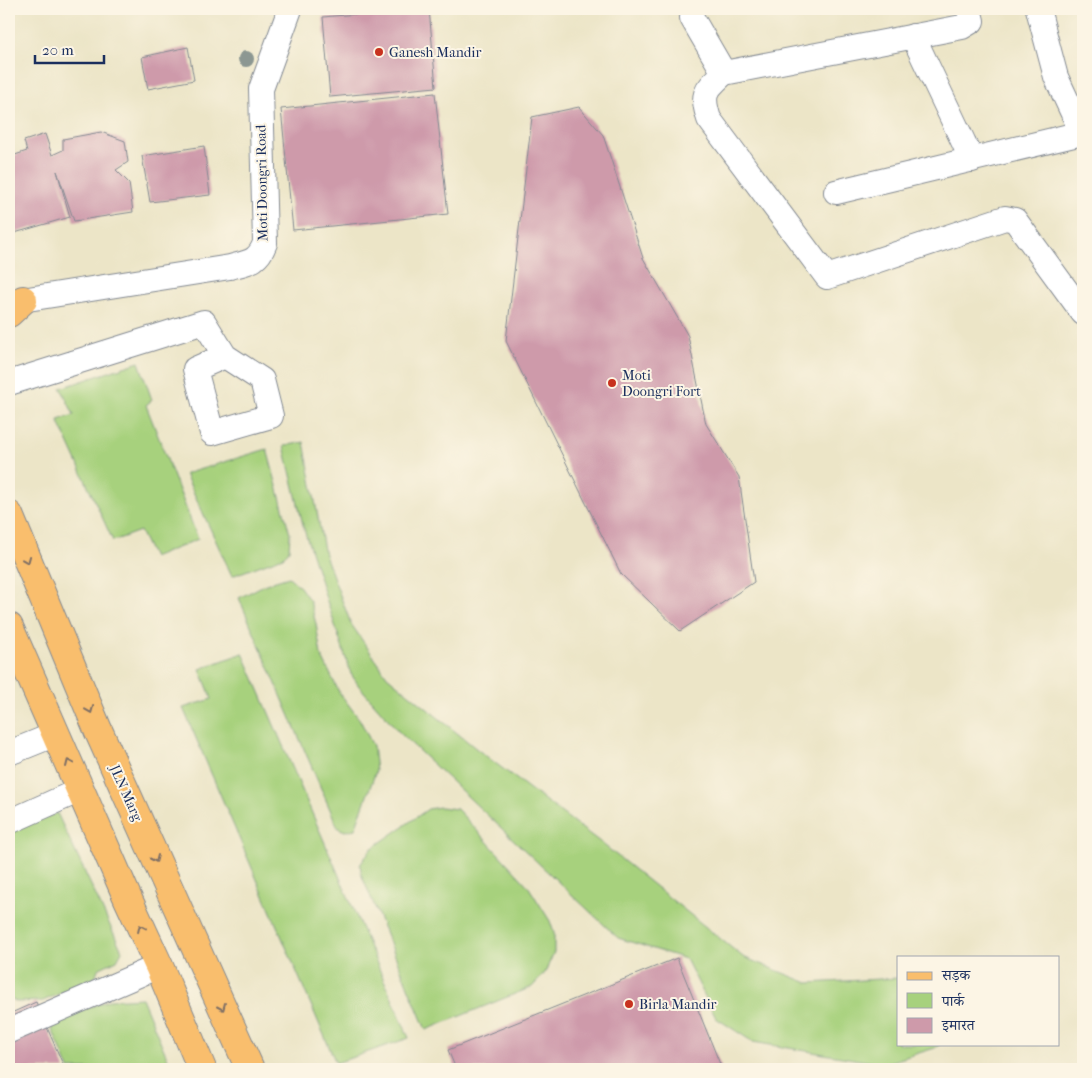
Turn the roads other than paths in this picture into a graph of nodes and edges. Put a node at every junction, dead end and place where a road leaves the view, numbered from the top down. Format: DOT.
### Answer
graph roads {
  1 [pos="290,9"];
  2 [pos="969,9"];
  3 [pos="1038,9"];
  4 [pos="692,18"];
  5 [pos="913,36"];
  6 [pos="724,73"];
  7 [pos="1083,134"];
  8 [pos="972,160"];
  9 [pos="836,192"];
  10 [pos="13,305"];
  11 [pos="1083,313"];
  12 [pos="225,356"];
  13 [pos="9,383"];
  14 [pos="9,515"];
  15 [pos="9,627"];
  16 [pos="56,734"];
  17 [pos="9,753"];
  18 [pos="80,790"];
  19 [pos="9,822"];
  20 [pos="159,966"];
  21 [pos="9,1031"];
  22 [pos="202,1069"];
  23 [pos="250,1069"];
  1 -- 10 [label="street, Moti Doongri Road"];
  2 -- 5 [label="street"];
  3 -- 7 [label="street"];
  4 -- 6 [label="street"];
  5 -- 6 [label="street"];
  5 -- 8 [label="street"];
  6 -- 11 [label="street"];
  7 -- 8 [label="street"];
  8 -- 9 [label="street"];
  12 -- 13 [label="street"];
  14 -- 23 [label="main road, JLN Marg, one-way"];
  15 -- 16 [label="main road"];
  16 -- 17 [label="street"];
  18 -- 16 [label="main road, one-way"];
  18 -- 19 [label="street"];
  20 -- 18 [label="main road, one-way"];
  20 -- 21 [label="street"];
  20 -- 22 [label="main road"];
}
